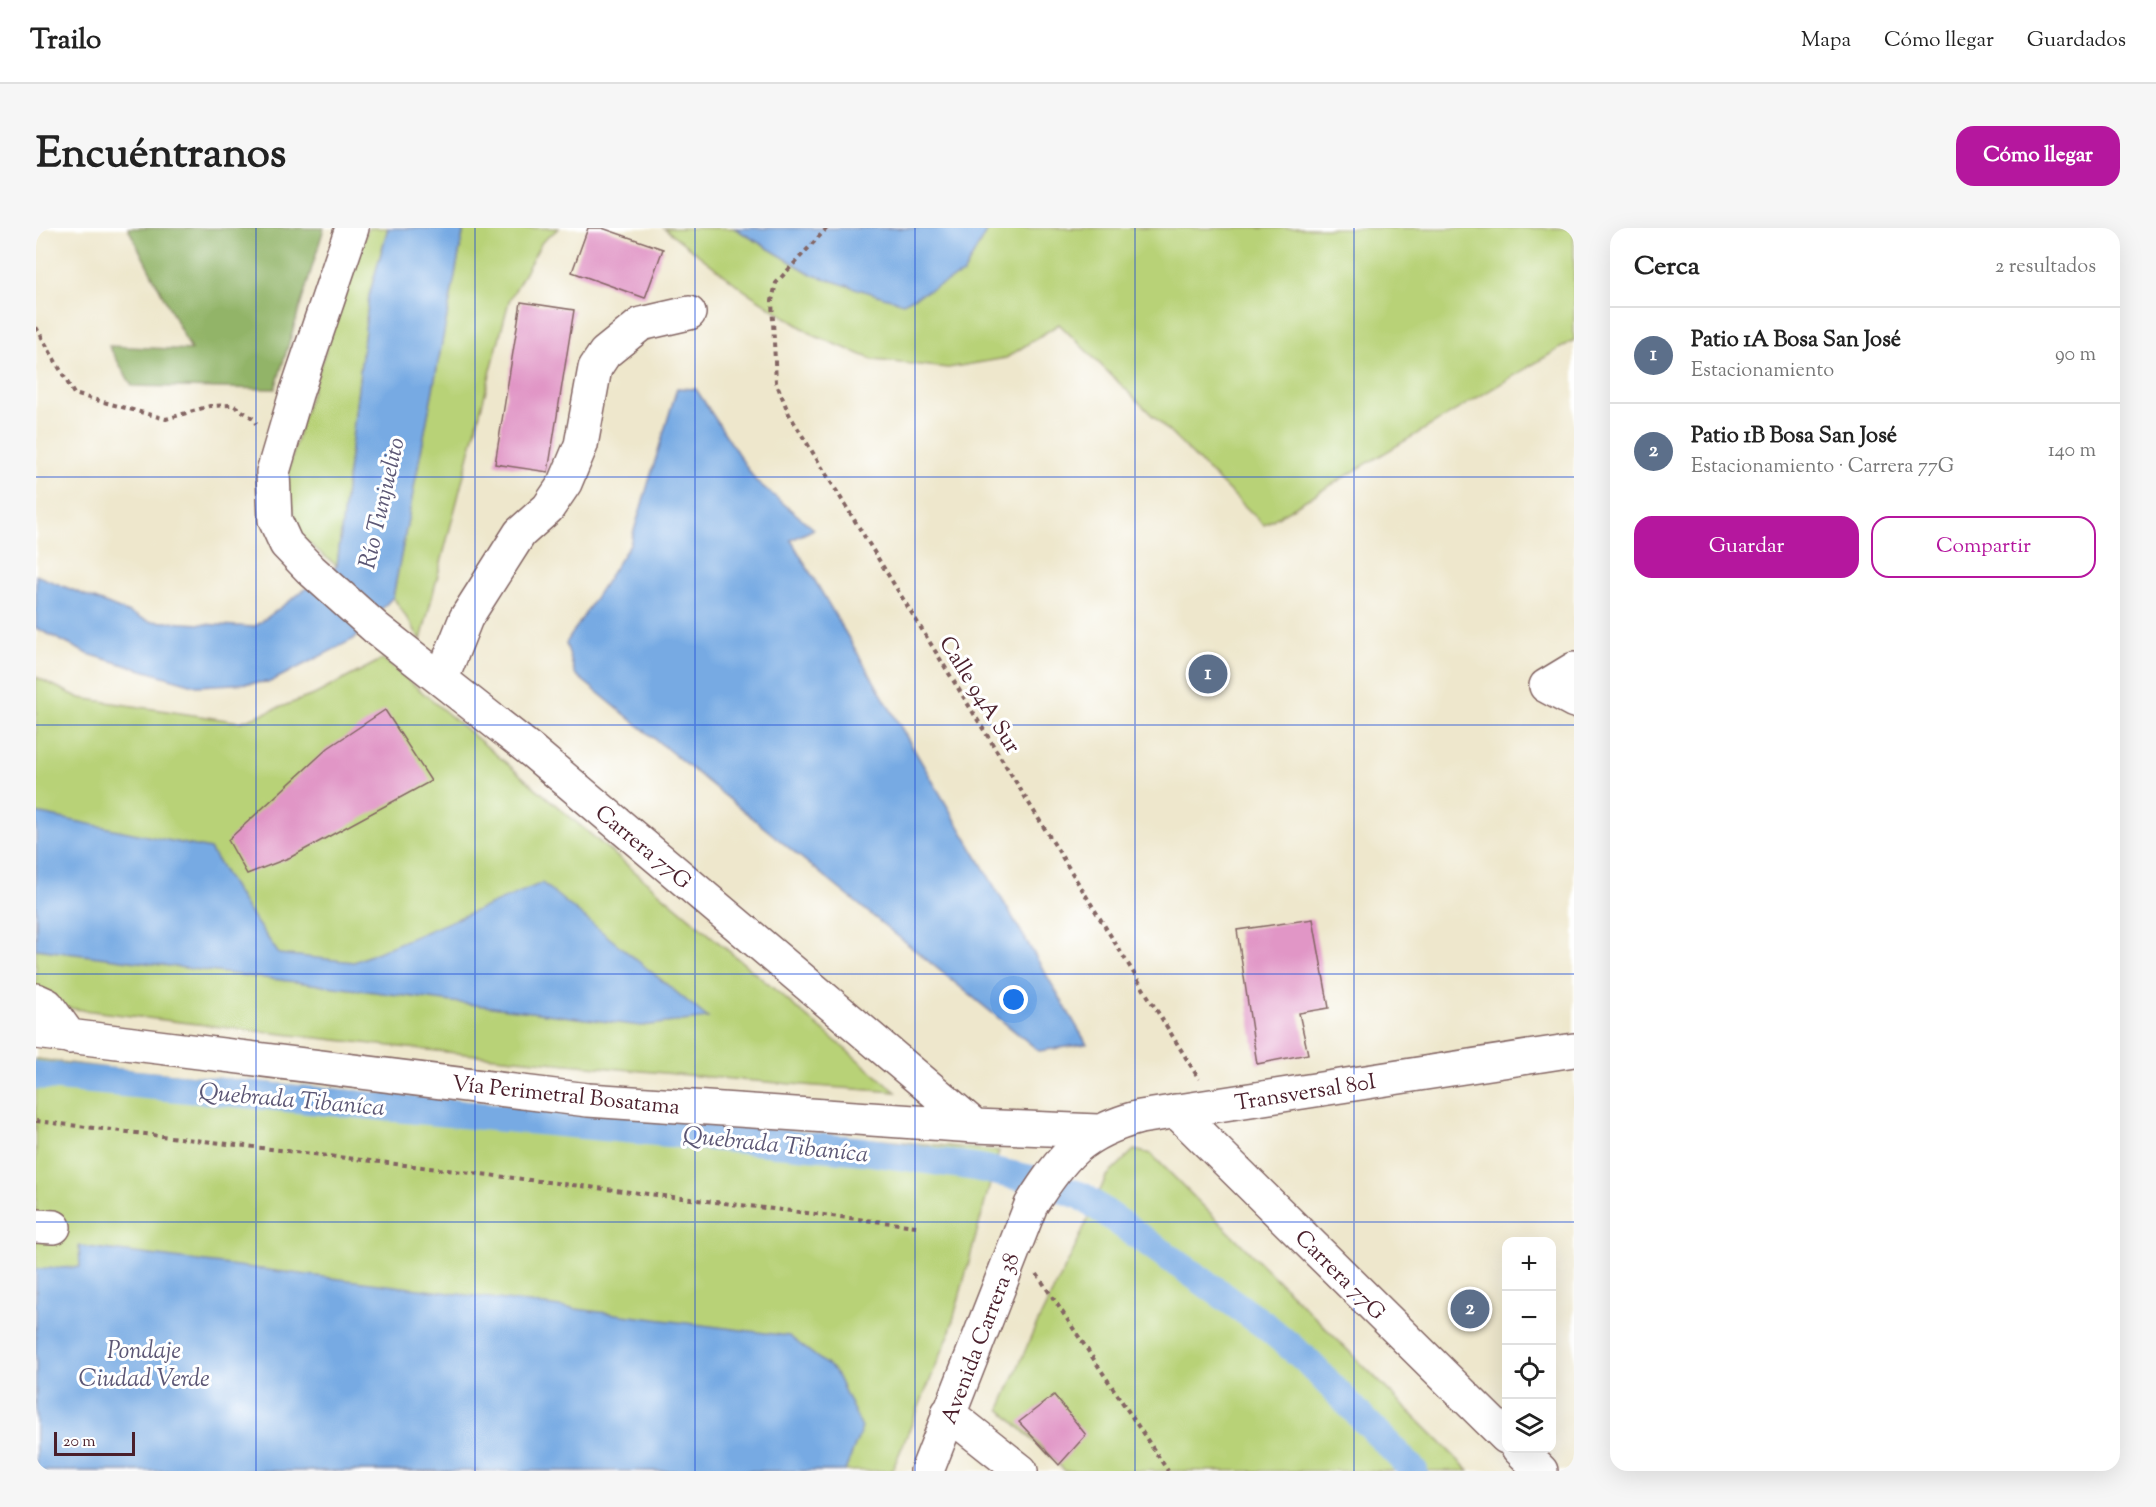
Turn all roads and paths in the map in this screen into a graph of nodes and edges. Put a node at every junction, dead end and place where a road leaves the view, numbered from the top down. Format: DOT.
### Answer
graph roads {
  1 [pos="352,228"];
  2 [pos="827,228"];
  3 [pos="689,313"];
  4 [pos="36,327"];
  5 [pos="258,430"];
  6 [pos="1574,669"];
  7 [pos="441,678"];
  8 [pos="1560,694"];
  9 [pos="36,1000"];
  10 [pos="36,1032"];
  11 [pos="70,1036"];
  12 [pos="1574,1050"];
  13 [pos="1215,1105"];
  14 [pos="1176,1111"];
  15 [pos="36,1120"];
  16 [pos="975,1126"];
  17 [pos="1098,1131"];
  18 [pos="1053,1170"];
  19 [pos="916,1226"];
  20 [pos="1016,1242"];
  21 [pos="948,1413"];
  22 [pos="1502,1433"];
  23 [pos="1522,1453"];
  24 [pos="927,1471"];
  25 [pos="1021,1471"];
  26 [pos="1168,1471"];
  27 [pos="1541,1471"];
  1 -- 7 [label="street, Carrera 77G"];
  2 -- 13 [label="path, Calle 94A Sur"];
  3 -- 7 [label="street"];
  4 -- 5 [label="path"];
  6 -- 8 [label="street"];
  7 -- 16 [label="street, Carrera 77G"];
  9 -- 11 [label="street"];
  10 -- 11 [label="street, Vía Perimetral Bosatama"];
  11 -- 16 [label="street, Vía Perimetral Bosatama"];
  12 -- 13 [label="street, Transversal 80I"];
  13 -- 14 [label="street, Transversal 80I"];
  14 -- 17 [label="street, Transversal 80I"];
  14 -- 22 [label="street, Carrera 77G"];
  15 -- 19 [label="path"];
  16 -- 17 [label="street, Vía Perimetral Bosatama"];
  17 -- 18 [label="street, Transversal 80I"];
  18 -- 20 [label="street, Avenida Carrera 38"];
  20 -- 21 [label="street, Avenida Carrera 38"];
  20 -- 26 [label="path"];
  21 -- 24 [label="street, Avenida Carrera 38"];
  21 -- 25 [label="street"];
  23 -- 27 [label="street"];
}
